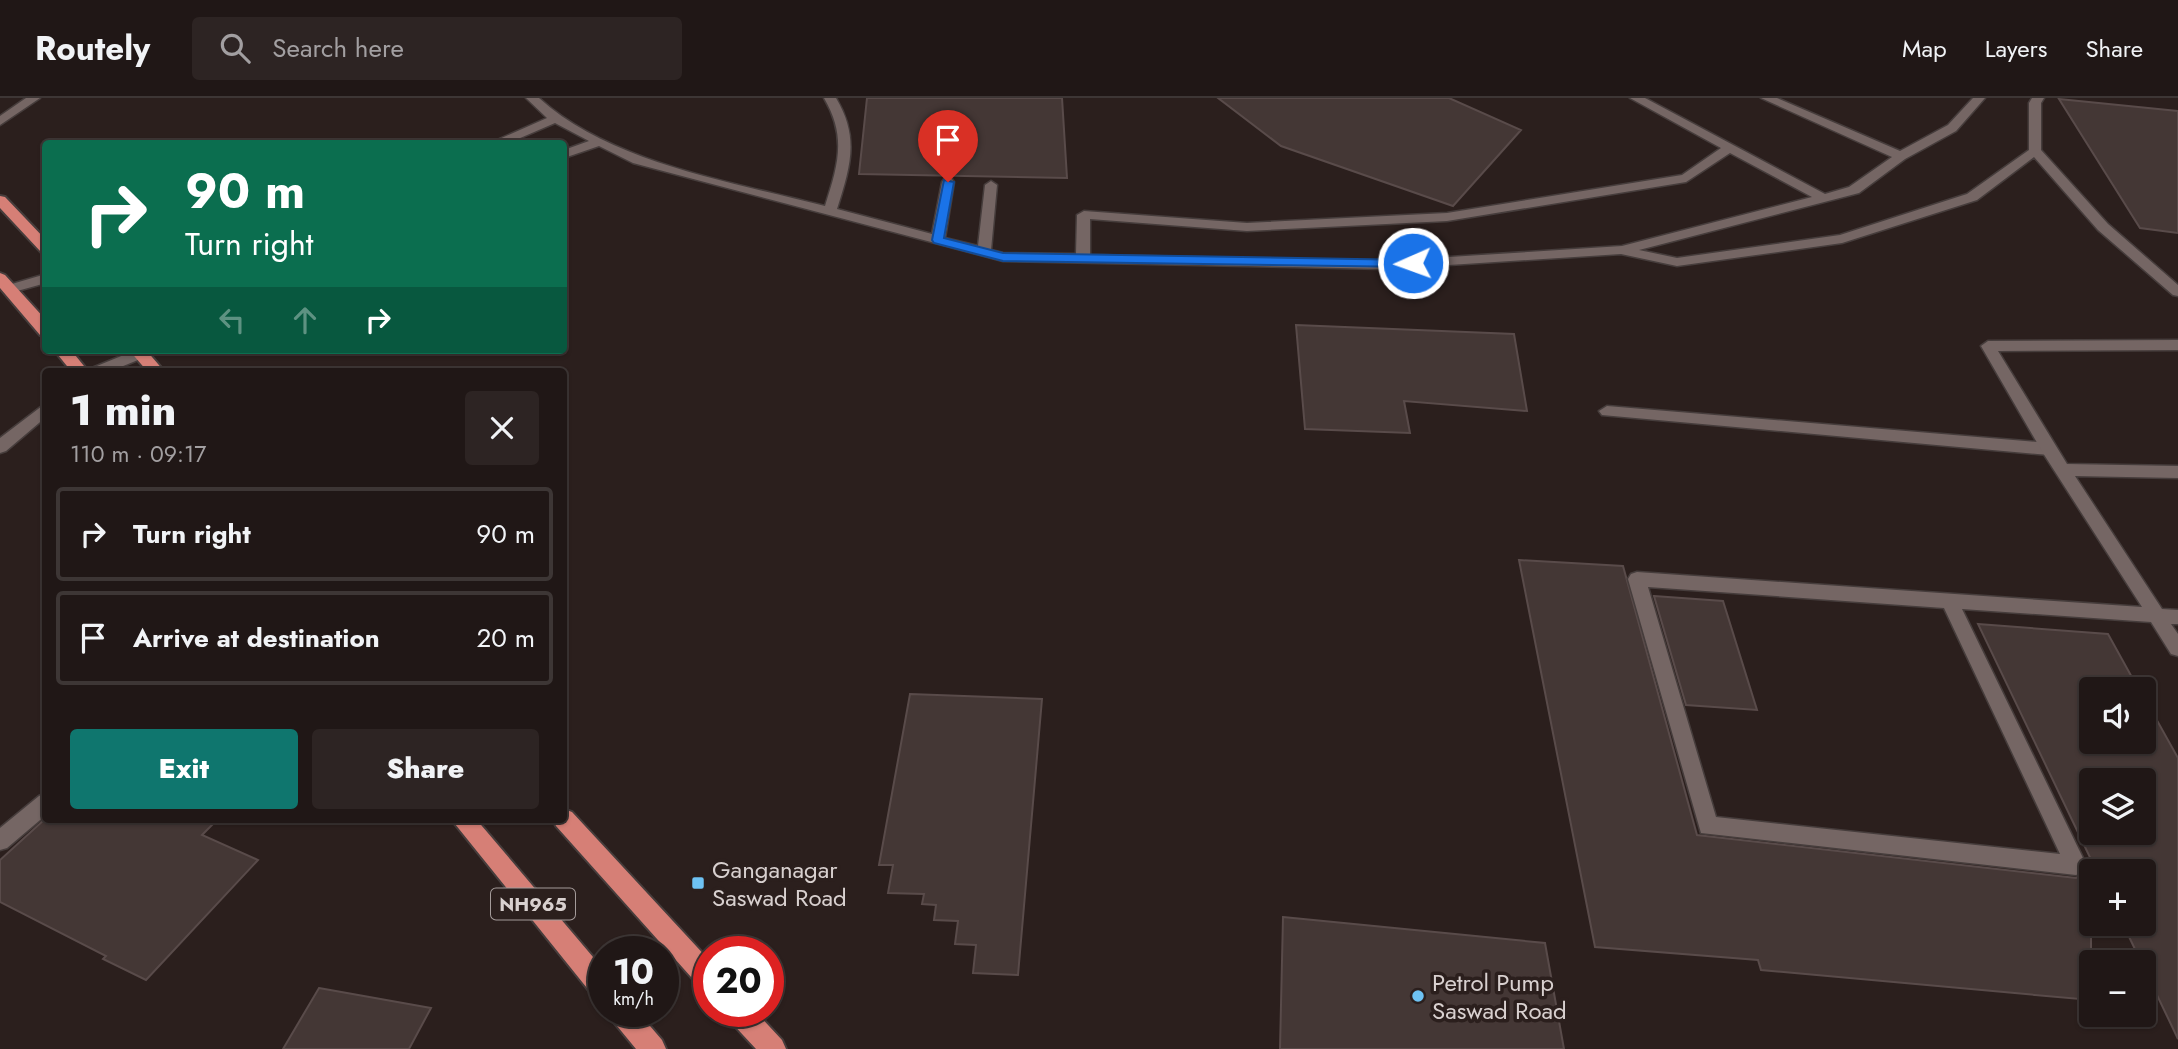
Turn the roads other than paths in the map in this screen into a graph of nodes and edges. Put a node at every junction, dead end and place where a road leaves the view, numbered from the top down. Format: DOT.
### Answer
graph roads {
  1 [pos="34,98"];
  2 [pos="532,98"];
  3 [pos="830,98"];
  4 [pos="1636,98"];
  5 [pos="1767,98"];
  6 [pos="1979,98"];
  7 [pos="2038,98"];
  8 [pos="555,118"];
  9 [pos="0,121"];
  10 [pos="503,140"];
  11 [pos="597,142"];
  12 [pos="1729,148"];
  13 [pos="2035,151"];
  14 [pos="567,152"];
  15 [pos="1901,156"];
  16 [pos="948,182"];
  17 [pos="990,185"];
  18 [pos="1824,198"];
  19 [pos="0,200"];
  20 [pos="830,212"];
  21 [pos="938,240"];
  22 [pos="42,245"];
  23 [pos="1622,250"];
  24 [pos="984,252"];
  25 [pos="1083,259"];
  26 [pos="42,279"];
  27 [pos="5,284"];
  28 [pos="2178,292"];
  29 [pos="42,326"];
  30 [pos="2178,345"];
  31 [pos="65,354"];
  32 [pos="138,354"];
  33 [pos="77,368"];
  34 [pos="104,368"];
  35 [pos="42,411"];
  36 [pos="1607,411"];
  37 [pos="0,447"];
  38 [pos="2049,449"];
  39 [pos="2063,470"];
  40 [pos="2178,472"];
  41 [pos="1950,601"];
  42 [pos="2157,617"];
  43 [pos="2178,617"];
  44 [pos="2178,649"];
  45 [pos="42,805"];
  46 [pos="567,822"];
  47 [pos="465,823"];
  48 [pos="0,841"];
  49 [pos="693,960"];
  50 [pos="588,970"];
  51 [pos="635,1027"];
  52 [pos="753,1027"];
  53 [pos="653,1049"];
  54 [pos="773,1049"];
  1 -- 9 [label="street"];
  2 -- 8 [label="street"];
  3 -- 20 [label="street"];
  4 -- 12 [label="street"];
  5 -- 15 [label="street"];
  6 -- 15 [label="street"];
  7 -- 13 [label="street"];
  8 -- 10 [label="street"];
  8 -- 11 [label="street"];
  11 -- 14 [label="street"];
  11 -- 20 [label="street"];
  12 -- 18 [label="street"];
  12 -- 25 [label="street"];
  13 -- 23 [label="street"];
  13 -- 28 [label="street"];
  15 -- 18 [label="street"];
  16 -- 21 [label="street"];
  17 -- 24 [label="street"];
  18 -- 23 [label="street"];
  19 -- 22 [label="highway"];
  20 -- 21 [label="street"];
  21 -- 24 [label="street"];
  23 -- 25 [label="street"];
  24 -- 25 [label="street"];
  26 -- 27 [label="street"];
  27 -- 29 [label="highway"];
  30 -- 38 [label="street"];
  31 -- 33 [label="highway"];
  32 -- 34 [label="street"];
  35 -- 37 [label="street"];
  36 -- 38 [label="street"];
  38 -- 39 [label="street"];
  39 -- 40 [label="street"];
  39 -- 42 [label="street"];
  41 -- 41 [label="street"];
  41 -- 42 [label="street"];
  42 -- 43 [label="street"];
  42 -- 44 [label="street"];
  45 -- 48 [label="street"];
  46 -- 49 [label="highway"];
  47 -- 50 [label="highway, NH965"];
  51 -- 53 [label="highway"];
  52 -- 54 [label="highway"];
}
